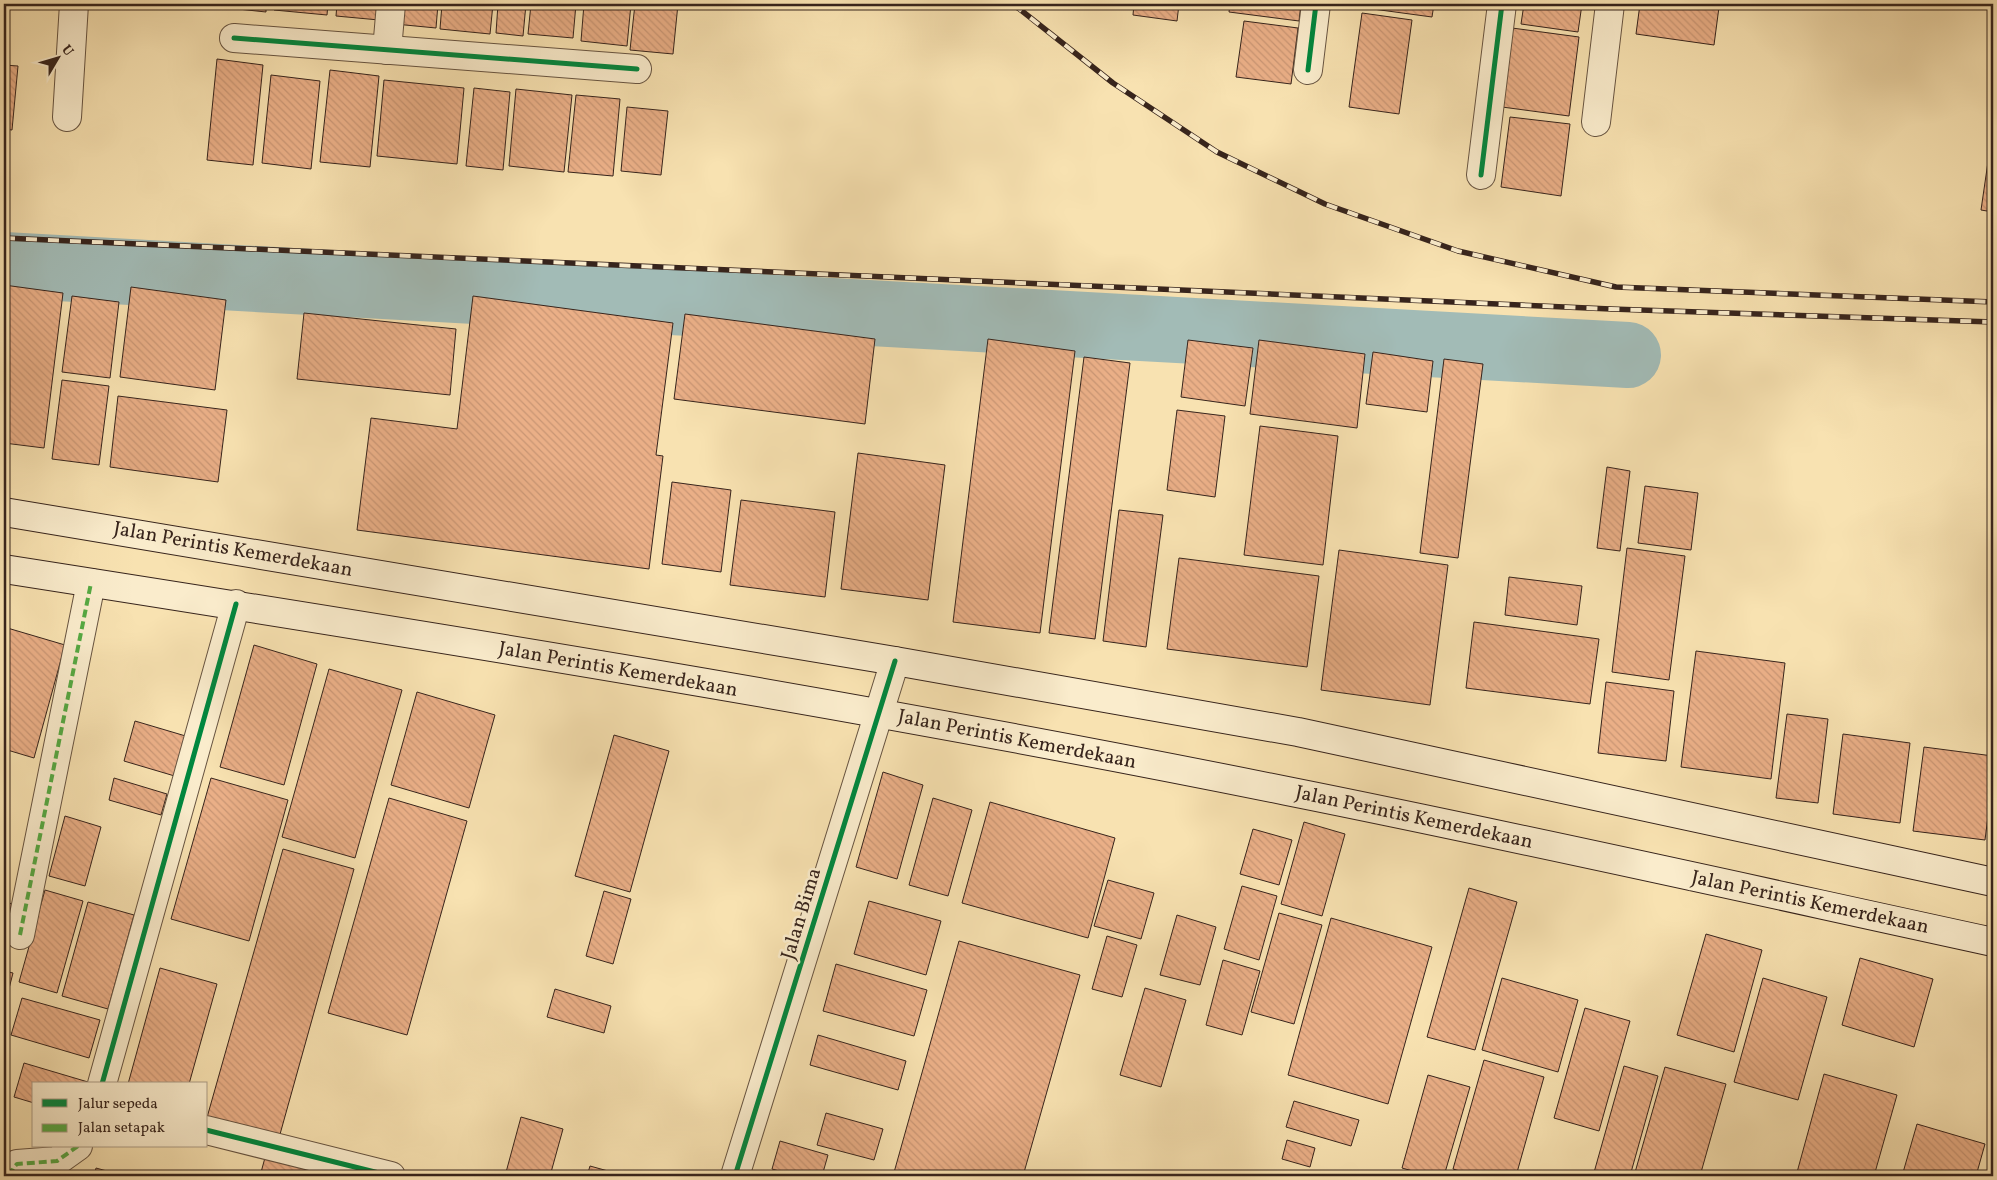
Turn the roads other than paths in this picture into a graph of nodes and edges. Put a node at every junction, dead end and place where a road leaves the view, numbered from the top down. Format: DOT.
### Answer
graph roads {
  1 [pos="74,4"];
  2 [pos="391,4"];
  3 [pos="1316,4"];
  4 [pos="1502,4"];
  5 [pos="1610,4"];
  6 [pos="234,38"];
  7 [pos="387,50"];
  8 [pos="637,69"];
  9 [pos="1308,70"];
  10 [pos="66,117"];
  11 [pos="1596,122"];
  12 [pos="1481,175"];
  13 [pos="4,512"];
  14 [pos="4,570"];
  15 [pos="91,583"];
  16 [pos="236,604"];
  17 [pos="895,661"];
  18 [pos="880,714"];
  19 [pos="1993,882"];
  20 [pos="20,935"];
  21 [pos="1993,942"];
  22 [pos="103,1082"];
  23 [pos="208,1130"];
  24 [pos="75,1148"];
  25 [pos="10,1176"];
  26 [pos="391,1176"];
  27 [pos="735,1176"];
  1 -- 10 [label="main road"];
  2 -- 7 [label="main road"];
  3 -- 9 [label="main road"];
  4 -- 12 [label="main road"];
  5 -- 11 [label="main road"];
  6 -- 7 [label="main road"];
  7 -- 8 [label="main road"];
  13 -- 17 [label="main road, Jalan Perintis Kemerdekaan"];
  14 -- 15 [label="main road, Jalan Perintis Kemerdekaan"];
  15 -- 16 [label="main road, Jalan Perintis Kemerdekaan"];
  15 -- 20 [label="main road"];
  16 -- 18 [label="main road, Jalan Perintis Kemerdekaan"];
  16 -- 22 [label="main road"];
  17 -- 18 [label="main road, Jalan Bima"];
  17 -- 19 [label="main road, Jalan Perintis Kemerdekaan"];
  18 -- 21 [label="main road, Jalan Perintis Kemerdekaan"];
  18 -- 27 [label="main road, Jalan Bima"];
  23 -- 26 [label="main road"];
  24 -- 25 [label="main road"];
}
